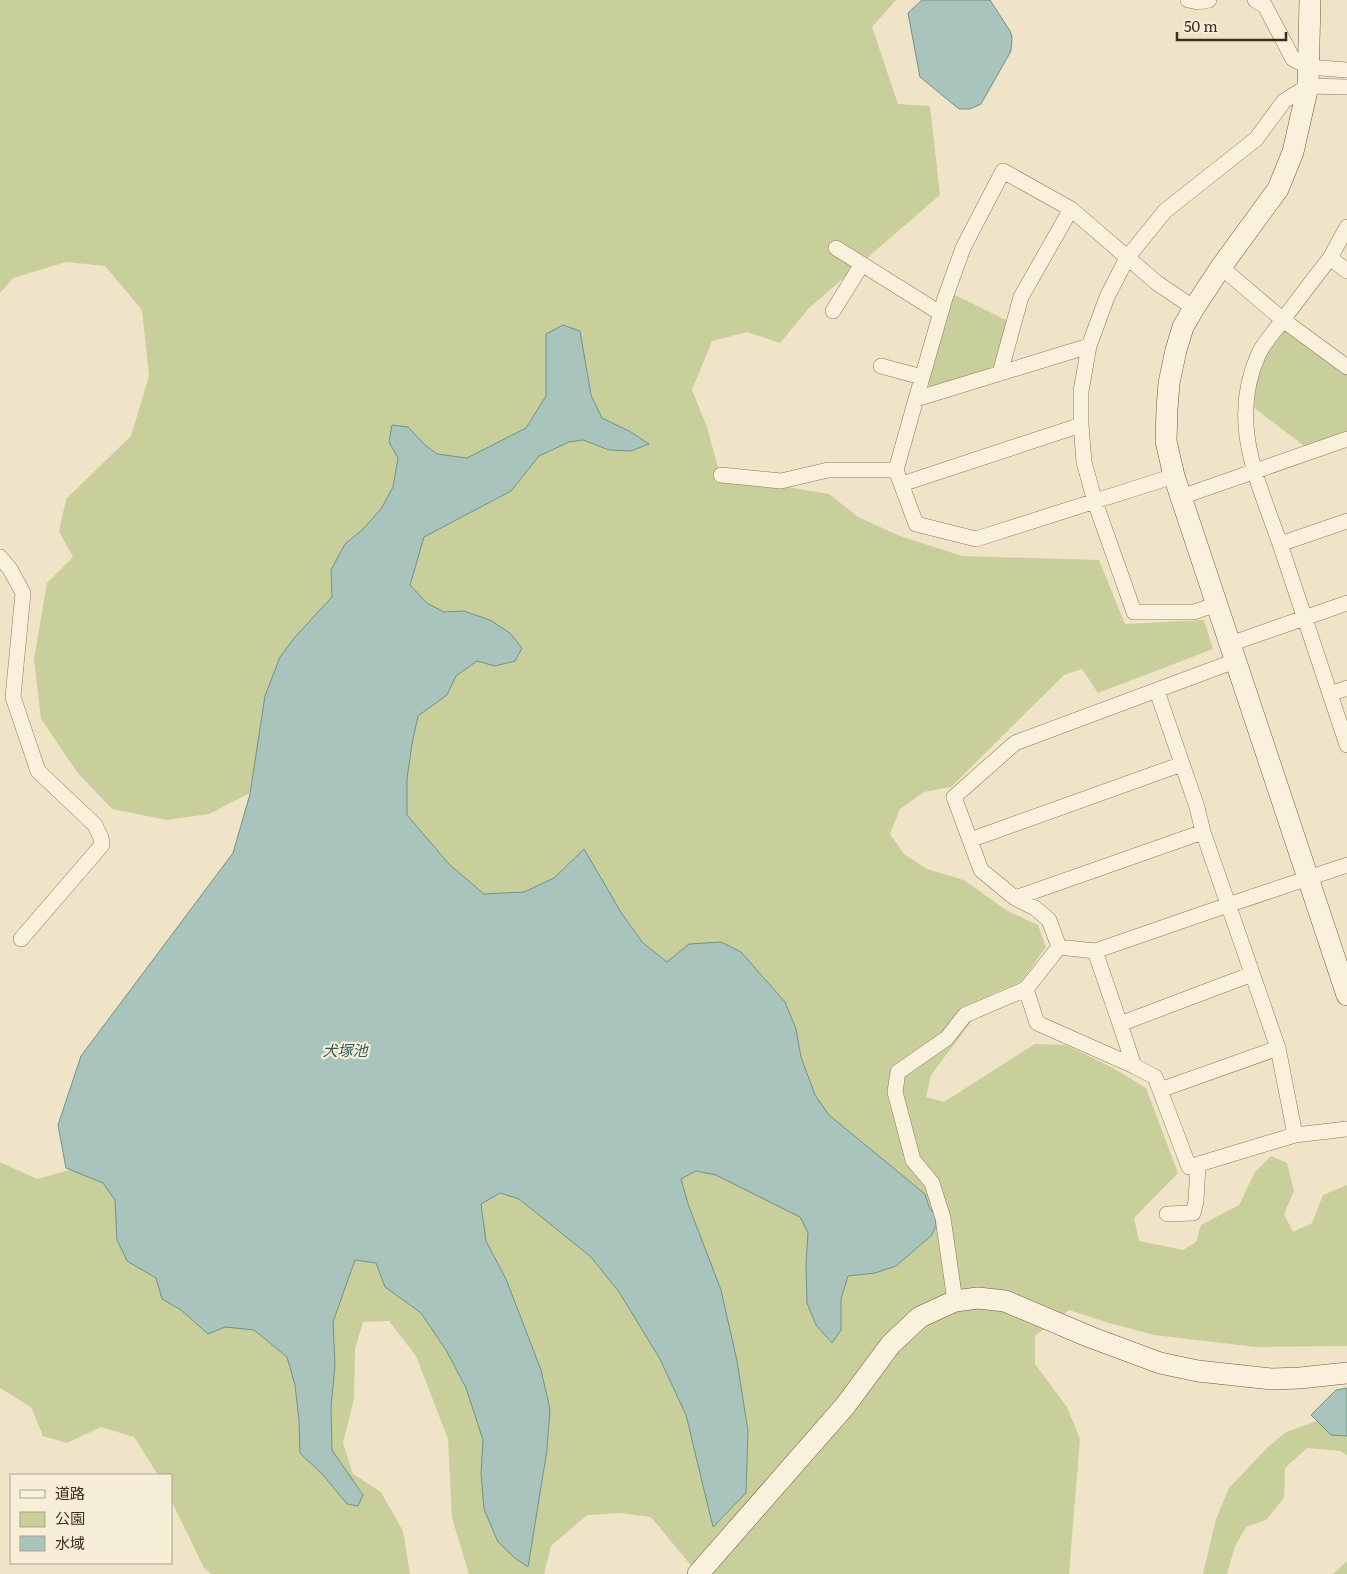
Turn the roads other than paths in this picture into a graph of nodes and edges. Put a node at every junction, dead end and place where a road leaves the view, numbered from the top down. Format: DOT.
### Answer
graph roads {
  1 [pos="1188,0"];
  2 [pos="1208,0"];
  3 [pos="1255,0"];
  4 [pos="1310,0"];
  5 [pos="1347,70"];
  6 [pos="1308,77"];
  7 [pos="1347,86"];
  8 [pos="1071,209"];
  9 [pos="1347,226"];
  10 [pos="836,248"];
  11 [pos="1128,258"];
  12 [pos="1330,258"];
  13 [pos="862,264"];
  14 [pos="1221,267"];
  15 [pos="1347,271"];
  16 [pos="1194,308"];
  17 [pos="833,311"];
  18 [pos="940,313"];
  19 [pos="1283,320"];
  20 [pos="1089,346"];
  21 [pos="881,366"];
  22 [pos="1347,367"];
  23 [pos="1000,373"];
  24 [pos="922,377"];
  25 [pos="916,399"];
  26 [pos="1081,425"];
  27 [pos="1347,440"];
  28 [pos="1254,470"];
  29 [pos="721,475"];
  30 [pos="1174,476"];
  31 [pos="899,477"];
  32 [pos="1181,496"];
  33 [pos="1095,502"];
  34 [pos="1347,521"];
  35 [pos="1280,544"];
  36 [pos="0,557"];
  37 [pos="1347,603"];
  38 [pos="1217,604"];
  39 [pos="1304,618"];
  40 [pos="1233,653"];
  41 [pos="1347,688"];
  42 [pos="1157,691"];
  43 [pos="1330,694"];
  44 [pos="1347,744"];
  45 [pos="1182,764"];
  46 [pos="1203,832"];
  47 [pos="970,840"];
  48 [pos="1347,865"];
  49 [pos="1308,878"];
  50 [pos="1015,898"];
  51 [pos="1228,904"];
  52 [pos="21,939"];
  53 [pos="1059,947"];
  54 [pos="1095,951"];
  55 [pos="1252,974"];
  56 [pos="1026,989"];
  57 [pos="1347,996"];
  58 [pos="1120,1024"];
  59 [pos="1278,1048"];
  60 [pos="1134,1066"];
  61 [pos="1160,1090"];
  62 [pos="1347,1130"];
  63 [pos="1295,1135"];
  64 [pos="1198,1165"];
  65 [pos="1167,1214"];
  66 [pos="955,1301"];
  67 [pos="1347,1372"];
  68 [pos="698,1574"];
  1 -- 2 [label="street"];
  3 -- 6 [label="street"];
  4 -- 6 [label="street"];
  5 -- 6 [label="street"];
  6 -- 7 [label="street"];
  6 -- 11 [label="street"];
  6 -- 14 [label="street"];
  8 -- 11 [label="street"];
  8 -- 18 [label="street"];
  8 -- 23 [label="street"];
  9 -- 12 [label="street"];
  10 -- 13 [label="street"];
  11 -- 16 [label="street"];
  11 -- 20 [label="street"];
  12 -- 15 [label="street"];
  12 -- 19 [label="street"];
  13 -- 17 [label="street"];
  13 -- 18 [label="street"];
  14 -- 16 [label="street"];
  14 -- 19 [label="street"];
  16 -- 30 [label="street"];
  18 -- 24 [label="street"];
  19 -- 22 [label="street"];
  19 -- 28 [label="street"];
  20 -- 23 [label="street"];
  20 -- 26 [label="street"];
  21 -- 24 [label="street"];
  23 -- 25 [label="street"];
  24 -- 25 [label="street"];
  25 -- 31 [label="street"];
  26 -- 31 [label="street"];
  26 -- 33 [label="street"];
  27 -- 28 [label="street"];
  28 -- 32 [label="street"];
  28 -- 35 [label="street"];
  29 -- 31 [label="street"];
  30 -- 32 [label="street"];
  30 -- 33 [label="street"];
  31 -- 33 [label="street"];
  32 -- 38 [label="street"];
  33 -- 38 [label="street"];
  34 -- 35 [label="street"];
  35 -- 39 [label="street"];
  36 -- 52 [label="street"];
  37 -- 39 [label="street"];
  38 -- 40 [label="street"];
  39 -- 40 [label="street"];
  39 -- 43 [label="street"];
  40 -- 42 [label="street"];
  40 -- 49 [label="street"];
  41 -- 43 [label="street"];
  42 -- 45 [label="street"];
  42 -- 47 [label="street"];
  43 -- 44 [label="street"];
  45 -- 46 [label="street"];
  45 -- 47 [label="street"];
  46 -- 50 [label="street"];
  46 -- 51 [label="street"];
  47 -- 50 [label="street"];
  48 -- 49 [label="street"];
  49 -- 51 [label="street"];
  49 -- 57 [label="street"];
  50 -- 53 [label="street"];
  51 -- 54 [label="street"];
  51 -- 55 [label="street"];
  53 -- 54 [label="street"];
  53 -- 56 [label="street"];
  54 -- 58 [label="street"];
  55 -- 58 [label="street"];
  55 -- 59 [label="street"];
  56 -- 60 [label="street"];
  56 -- 66 [label="street"];
  58 -- 60 [label="street"];
  59 -- 61 [label="street"];
  59 -- 63 [label="street"];
  60 -- 61 [label="street"];
  61 -- 64 [label="street"];
  62 -- 63 [label="street"];
  63 -- 64 [label="street"];
  64 -- 65 [label="street"];
  66 -- 67 [label="street"];
  66 -- 68 [label="street"];
}
